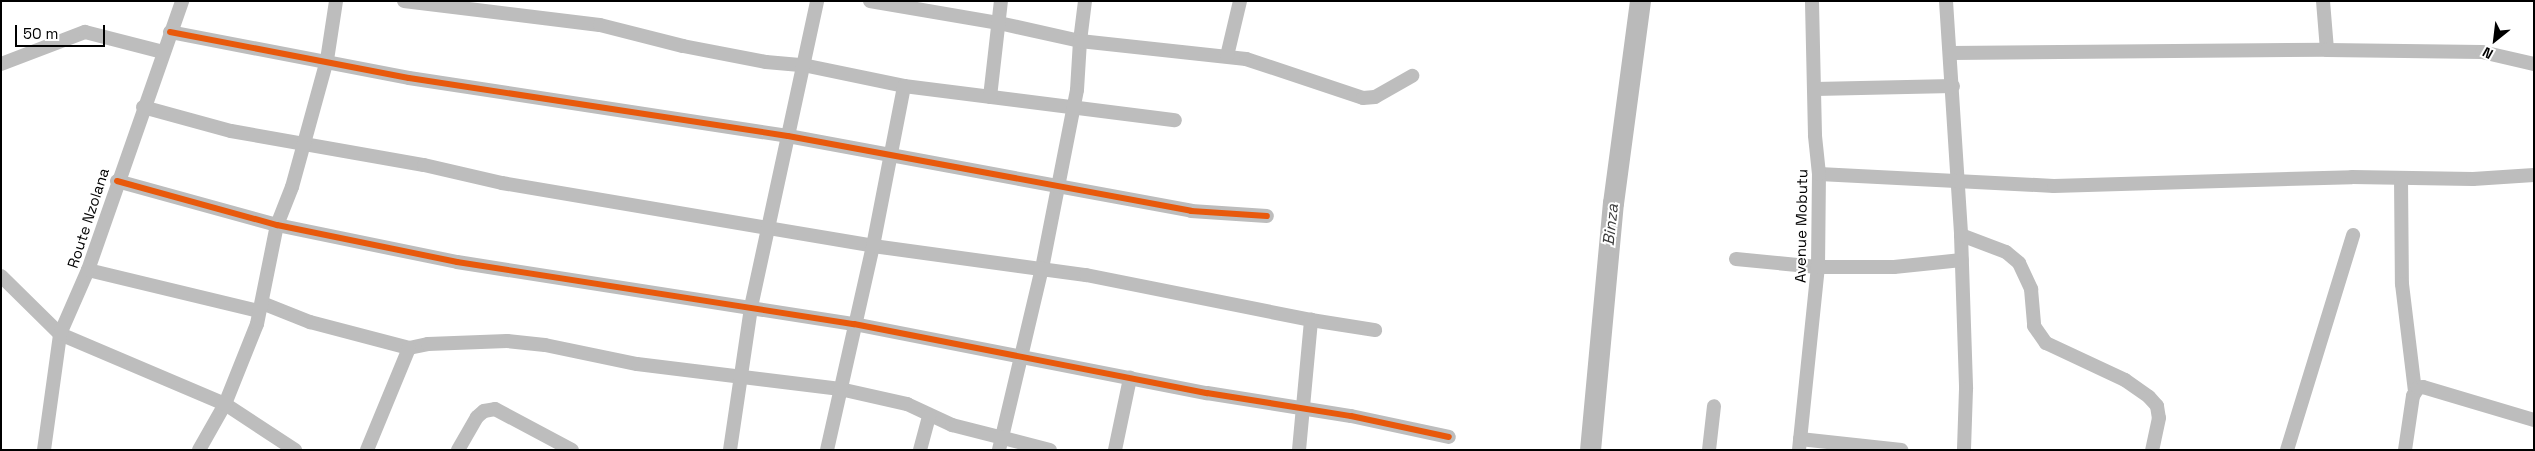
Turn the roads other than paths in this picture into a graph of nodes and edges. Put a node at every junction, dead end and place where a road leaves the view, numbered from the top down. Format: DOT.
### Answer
graph roads {
  1 [pos="182,1"];
  2 [pos="336,1"];
  3 [pos="404,1"];
  4 [pos="817,1"];
  5 [pos="870,1"];
  6 [pos="1001,1"];
  7 [pos="1085,1"];
  8 [pos="1240,1"];
  9 [pos="1812,1"];
  10 [pos="1946,1"];
  11 [pos="2323,1"];
  12 [pos="999,23"];
  13 [pos="170,32"];
  14 [pos="1080,41"];
  15 [pos="2326,50"];
  16 [pos="163,52"];
  17 [pos="1951,53"];
  18 [pos="1226,56"];
  19 [pos="327,60"];
  20 [pos="1,64"];
  21 [pos="2534,64"];
  22 [pos="803,65"];
  23 [pos="1412,76"];
  24 [pos="904,86"];
  25 [pos="1953,86"];
  26 [pos="1815,90"];
  27 [pos="990,97"];
  28 [pos="143,107"];
  29 [pos="1073,107"];
  30 [pos="1175,120"];
  31 [pos="788,136"];
  32 [pos="301,146"];
  33 [pos="889,158"];
  34 [pos="1820,174"];
  35 [pos="2534,175"];
  36 [pos="2401,178"];
  37 [pos="1958,180"];
  38 [pos="117,181"];
  39 [pos="1058,186"];
  40 [pos="1267,216"];
  41 [pos="277,225"];
  42 [pos="767,228"];
  43 [pos="1961,235"];
  44 [pos="2354,235"];
  45 [pos="873,246"];
  46 [pos="1736,259"];
  47 [pos="1962,260"];
  48 [pos="1042,268"];
  49 [pos="1818,268"];
  50 [pos="88,270"];
  51 [pos="1,276"];
  52 [pos="750,306"];
  53 [pos="261,307"];
  54 [pos="1311,320"];
  55 [pos="854,324"];
  56 [pos="1375,330"];
  57 [pos="60,334"];
  58 [pos="409,348"];
  59 [pos="1023,358"];
  60 [pos="742,375"];
  61 [pos="1130,378"];
  62 [pos="840,389"];
  63 [pos="2415,392"];
  64 [pos="225,404"];
  65 [pos="1714,406"];
  66 [pos="1302,407"];
  67 [pos="929,416"];
  68 [pos="2534,420"];
  69 [pos="1002,436"];
  70 [pos="1449,436"];
  71 [pos="1800,444"];
  72 [pos="44,450"];
  73 [pos="199,450"];
  74 [pos="295,450"];
  75 [pos="367,450"];
  76 [pos="458,450"];
  77 [pos="572,450"];
  78 [pos="730,450"];
  79 [pos="827,450"];
  80 [pos="920,450"];
  81 [pos="999,450"];
  82 [pos="1050,450"];
  83 [pos="1115,450"];
  84 [pos="1299,450"];
  85 [pos="1709,450"];
  86 [pos="1901,450"];
  87 [pos="1964,450"];
  88 [pos="2152,450"];
  89 [pos="2287,450"];
  90 [pos="2405,450"];
  1 -- 13 [label="street, Route Nzolana"];
  2 -- 19 [label="street"];
  3 -- 22 [label="street"];
  4 -- 22 [label="street"];
  5 -- 12 [label="street"];
  6 -- 12 [label="street"];
  7 -- 14 [label="street"];
  8 -- 18 [label="street"];
  9 -- 26 [label="street, Avenue Mobutu"];
  10 -- 17 [label="street"];
  11 -- 15 [label="street"];
  12 -- 14 [label="street"];
  12 -- 27 [label="street"];
  13 -- 16 [label="street, Route Nzolana"];
  13 -- 19 [label="street"];
  14 -- 18 [label="street"];
  14 -- 29 [label="street"];
  15 -- 17 [label="street"];
  15 -- 21 [label="street"];
  16 -- 20 [label="street"];
  16 -- 28 [label="street, Route Nzolana"];
  17 -- 25 [label="street"];
  18 -- 23 [label="street"];
  19 -- 31 [label="street"];
  19 -- 32 [label="street"];
  22 -- 24 [label="street"];
  22 -- 31 [label="street"];
  24 -- 27 [label="street"];
  24 -- 33 [label="street"];
  25 -- 26 [label="street"];
  25 -- 37 [label="street"];
  26 -- 34 [label="street, Avenue Mobutu"];
  27 -- 29 [label="street"];
  28 -- 32 [label="street"];
  28 -- 38 [label="street, Route Nzolana"];
  29 -- 30 [label="street"];
  29 -- 39 [label="street"];
  31 -- 33 [label="street"];
  31 -- 42 [label="street"];
  32 -- 41 [label="street"];
  32 -- 42 [label="street"];
  33 -- 39 [label="street"];
  33 -- 45 [label="street"];
  34 -- 37 [label="street"];
  34 -- 49 [label="street, Avenue Mobutu"];
  35 -- 36 [label="street"];
  36 -- 37 [label="street"];
  36 -- 63 [label="street"];
  37 -- 43 [label="street"];
  38 -- 41 [label="street"];
  38 -- 50 [label="street, Route Nzolana"];
  39 -- 40 [label="street"];
  39 -- 48 [label="street"];
  41 -- 52 [label="street"];
  41 -- 53 [label="street"];
  42 -- 45 [label="street"];
  42 -- 52 [label="street"];
  43 -- 47 [label="street"];
  43 -- 88 [label="street"];
  44 -- 89 [label="street"];
  45 -- 48 [label="street"];
  45 -- 55 [label="street"];
  46 -- 49 [label="street"];
  47 -- 49 [label="street"];
  47 -- 87 [label="street"];
  48 -- 54 [label="street"];
  48 -- 59 [label="street"];
  49 -- 71 [label="street, Avenue Mobutu"];
  50 -- 53 [label="street"];
  50 -- 57 [label="street, Route Nzolana"];
  51 -- 57 [label="street"];
  52 -- 55 [label="street"];
  52 -- 60 [label="street"];
  53 -- 58 [label="street"];
  53 -- 64 [label="street"];
  54 -- 56 [label="street"];
  54 -- 66 [label="street"];
  55 -- 59 [label="street"];
  55 -- 62 [label="street"];
  57 -- 64 [label="street"];
  57 -- 72 [label="street, Route Nzolana"];
  58 -- 60 [label="street"];
  58 -- 75 [label="street"];
  59 -- 61 [label="street"];
  59 -- 69 [label="street"];
  60 -- 62 [label="street"];
  60 -- 78 [label="street"];
  61 -- 66 [label="street"];
  61 -- 83 [label="street"];
  62 -- 67 [label="street"];
  62 -- 79 [label="street"];
  63 -- 68 [label="street"];
  63 -- 90 [label="street"];
  64 -- 73 [label="street"];
  64 -- 74 [label="street"];
  65 -- 85 [label="street"];
  66 -- 70 [label="street"];
  66 -- 84 [label="street"];
  67 -- 69 [label="street"];
  67 -- 80 [label="street"];
  69 -- 81 [label="street"];
  69 -- 82 [label="street"];
  71 -- 86 [label="street"];
  76 -- 77 [label="street"];
}
